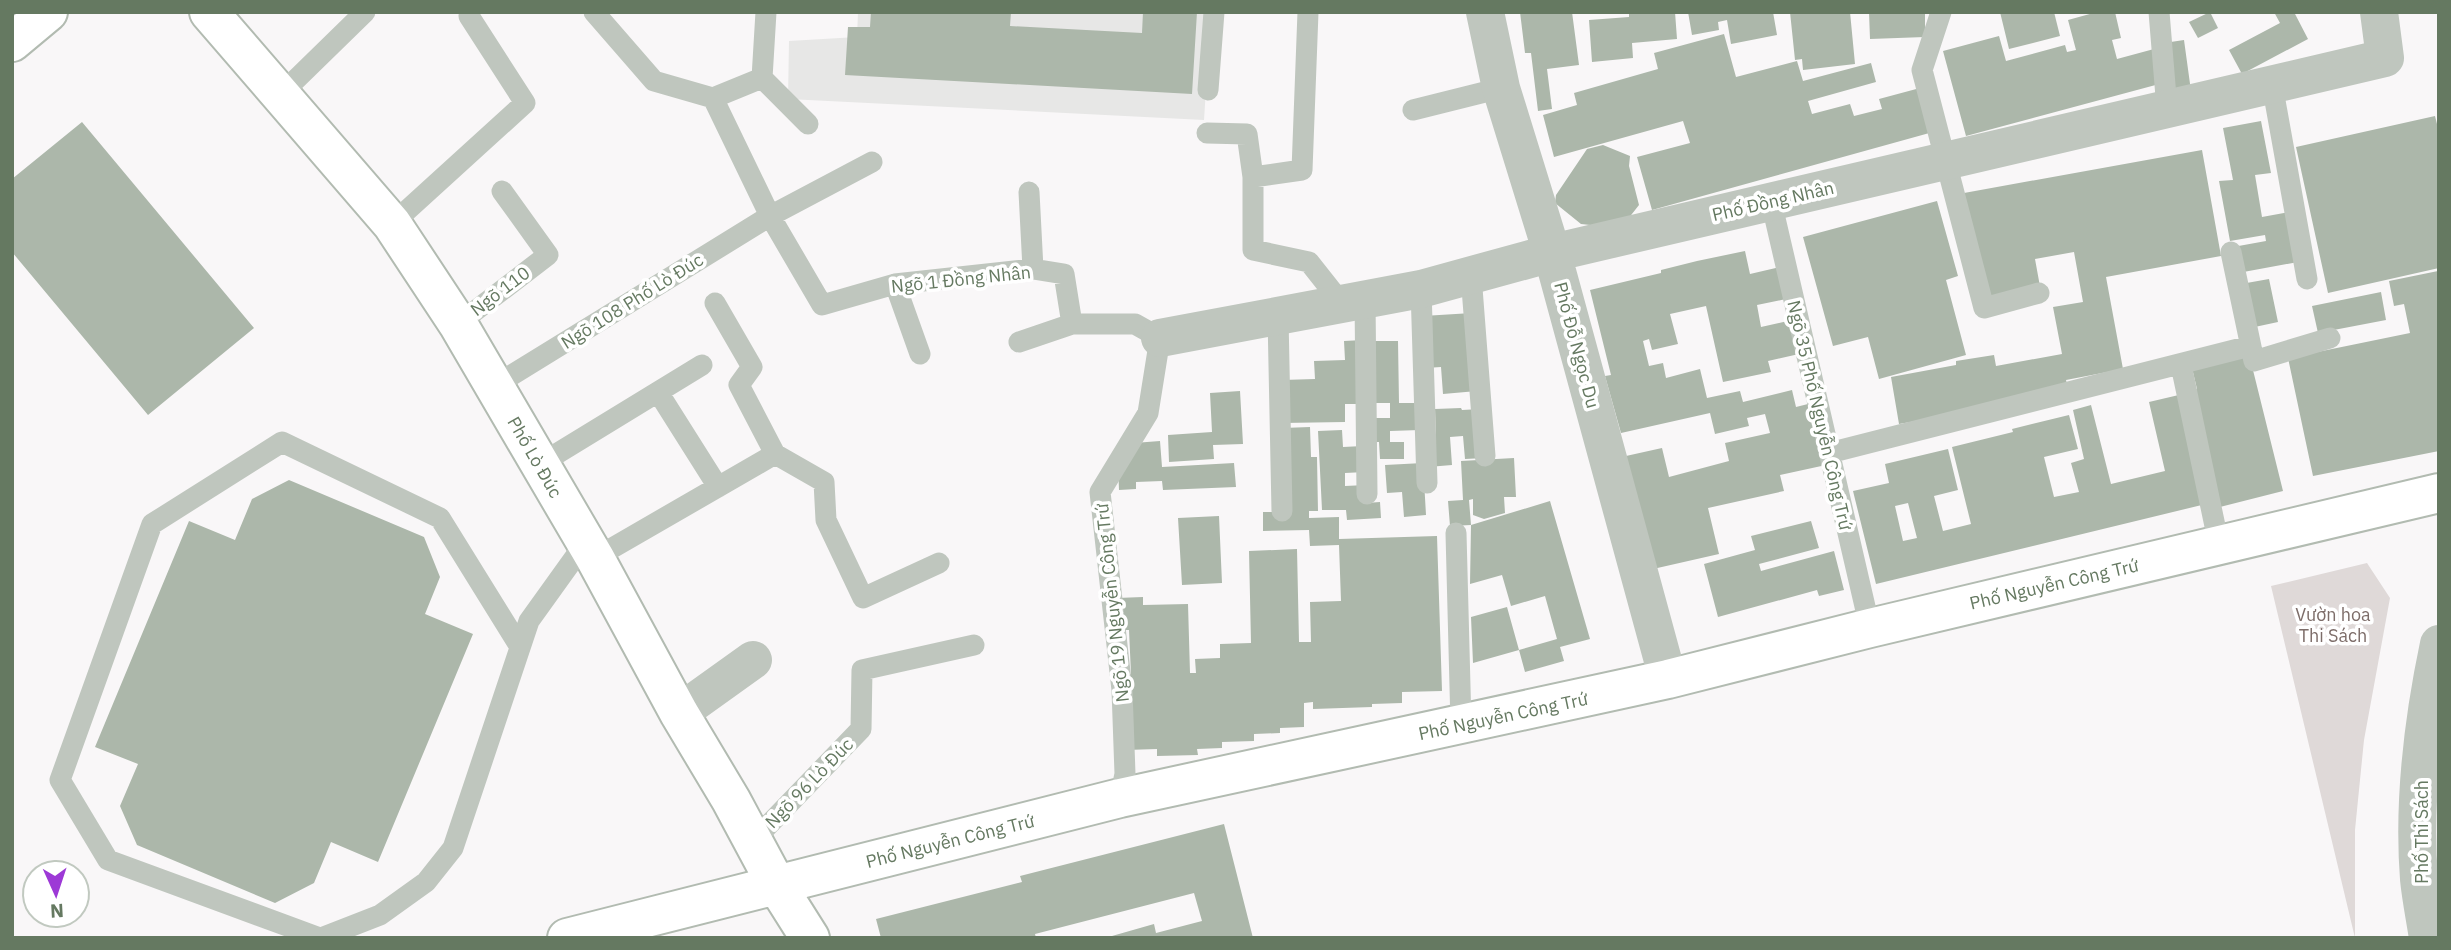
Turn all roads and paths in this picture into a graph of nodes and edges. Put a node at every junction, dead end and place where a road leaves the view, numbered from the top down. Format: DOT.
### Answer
graph roads {
  1 [pos="48,12"];
  2 [pos="209,12"];
  3 [pos="365,12"];
  4 [pos="594,12"];
  5 [pos="766,12"];
  6 [pos="1214,12"];
  7 [pos="1308,12"];
  8 [pos="1485,12"];
  9 [pos="1941,12"];
  10 [pos="2159,12"];
  11 [pos="2379,12"];
  12 [pos="469,16"];
  13 [pos="12,41"];
  14 [pos="762,78"];
  15 [pos="2272,85"];
  16 [pos="1501,88"];
  17 [pos="1208,90"];
  18 [pos="280,95"];
  19 [pos="713,99"];
  20 [pos="2167,109"];
  21 [pos="1413,110"];
  22 [pos="808,124"];
  23 [pos="1207,133"];
  24 [pos="1945,161"];
  25 [pos="872,162"];
  26 [pos="1253,177"];
  27 [pos="502,191"];
  28 [pos="1029,191"];
  29 [pos="1772,201"];
  30 [pos="770,216"];
  31 [pos="392,224"];
  32 [pos="2231,252"];
  33 [pos="1552,253"];
  34 [pos="1033,270"];
  35 [pos="1471,275"];
  36 [pos="2307,279"];
  37 [pos="895,284"];
  38 [pos="1420,289"];
  39 [pos="2039,293"];
  40 [pos="1354,302"];
  41 [pos="715,303"];
  42 [pos="1278,317"];
  43 [pos="458,324"];
  44 [pos="1072,324"];
  45 [pos="1160,338"];
  46 [pos="2330,338"];
  47 [pos="1019,342"];
  48 [pos="2250,346"];
  49 [pos="920,354"];
  50 [pos="702,365"];
  51 [pos="2181,365"];
  52 [pos="494,386"];
  53 [pos="658,392"];
  54 [pos="1829,453"];
  55 [pos="775,454"];
  56 [pos="1485,456"];
  57 [pos="540,464"];
  58 [pos="1427,483"];
  59 [pos="718,487"];
  60 [pos="2439,493"];
  61 [pos="1367,494"];
  62 [pos="1282,511"];
  63 [pos="1456,533"];
  64 [pos="2219,545"];
  65 [pos="590,551"];
  66 [pos="939,563"];
  67 [pos="1870,628"];
  68 [pos="2439,644"];
  69 [pos="974,645"];
  70 [pos="520,647"];
  71 [pos="753,660"];
  72 [pos="1668,679"];
  73 [pos="678,713"];
  74 [pos="1461,725"];
  75 [pos="1120,798"];
  76 [pos="753,841"];
  77 [pos="776,884"];
  78 [pos="320,938"];
  79 [pos="567,938"];
  80 [pos="810,938"];
  81 [pos="2428,938"];
  1 -- 13 [label="street"];
  2 -- 18 [label="street, Phố Lò Đúc"];
  3 -- 18 [label="lane"];
  4 -- 19 [label="lane"];
  5 -- 14 [label="lane"];
  6 -- 17 [label="lane"];
  7 -- 26 [label="lane"];
  8 -- 16 [label="street, Phố Đỗ Ngọc Du"];
  9 -- 24 [label="lane"];
  10 -- 20 [label="lane"];
  11 -- 15 [label="street, Phố Đồng Nhân"];
  12 -- 31 [label="lane"];
  14 -- 19 [label="lane"];
  14 -- 22 [label="lane"];
  15 -- 20 [label="street, Phố Đồng Nhân"];
  15 -- 36 [label="lane"];
  16 -- 21 [label="lane"];
  16 -- 33 [label="street, Phố Đỗ Ngọc Du"];
  18 -- 31 [label="street, Phố Lò Đúc"];
  19 -- 30 [label="lane"];
  20 -- 24 [label="street, Phố Đồng Nhân"];
  23 -- 26 [label="lane"];
  24 -- 29 [label="street, Phố Đồng Nhân"];
  24 -- 39 [label="lane"];
  25 -- 30 [label="lane, Ngõ 108 Phố Lò Đúc"];
  26 -- 40 [label="lane"];
  27 -- 43 [label="lane, Ngõ 110"];
  28 -- 34 [label="lane"];
  29 -- 33 [label="street, Phố Đồng Nhân"];
  29 -- 54 [label="lane, Ngõ 35 Phố Nguyễn Công Trứ"];
  30 -- 37 [label="lane, Ngõ 1 Đồng Nhân"];
  30 -- 52 [label="lane, Ngõ 108 Phố Lò Đúc"];
  31 -- 43 [label="street, Phố Lò Đúc"];
  32 -- 48 [label="lane"];
  33 -- 35 [label="street, Phố Đồng Nhân"];
  33 -- 72 [label="street, Phố Đỗ Ngọc Du"];
  34 -- 37 [label="lane, Ngõ 1 Đồng Nhân"];
  34 -- 44 [label="lane, Ngõ 1 Đồng Nhân"];
  35 -- 38 [label="street, Phố Đồng Nhân"];
  35 -- 56 [label="lane"];
  37 -- 49 [label="lane"];
  38 -- 40 [label="street, Phố Đồng Nhân"];
  38 -- 58 [label="lane"];
  40 -- 42 [label="street, Phố Đồng Nhân"];
  40 -- 61 [label="lane"];
  41 -- 55 [label="lane"];
  42 -- 45 [label="street, Phố Đồng Nhân"];
  42 -- 62 [label="lane"];
  43 -- 52 [label="street, Phố Lò Đúc"];
  44 -- 45 [label="lane"];
  44 -- 47 [label="lane"];
  45 -- 75 [label="lane, Ngõ 19 Nguyễn Công Trứ"];
  46 -- 48 [label="lane"];
  48 -- 51 [label="lane"];
  50 -- 53 [label="lane"];
  51 -- 54 [label="lane"];
  51 -- 64 [label="lane"];
  52 -- 57 [label="street, Phố Lò Đúc"];
  53 -- 57 [label="lane"];
  53 -- 59 [label="lane"];
  54 -- 67 [label="lane, Ngõ 35 Phố Nguyễn Công Trứ"];
  55 -- 59 [label="lane"];
  55 -- 66 [label="lane"];
  57 -- 65 [label="street, Phố Lò Đúc"];
  59 -- 65 [label="lane"];
  60 -- 64 [label="street, Phố Nguyễn Công Trứ"];
  63 -- 74 [label="lane"];
  64 -- 67 [label="street, Phố Nguyễn Công Trứ"];
  65 -- 70 [label="lane"];
  65 -- 73 [label="street, Phố Lò Đúc"];
  67 -- 72 [label="street, Phố Nguyễn Công Trứ"];
  68 -- 81 [label="street, Phố Thi Sách"];
  69 -- 76 [label="lane, Ngõ 96 Lò Đúc"];
  70 -- 78 [label="lane"];
  70 -- 78 [label="lane"];
  71 -- 73 [label="street"];
  72 -- 74 [label="street, Phố Nguyễn Công Trứ"];
  73 -- 76 [label="street, Phố Lò Đúc"];
  74 -- 75 [label="street, Phố Nguyễn Công Trứ"];
  75 -- 77 [label="street, Phố Nguyễn Công Trứ"];
  76 -- 77 [label="street, Phố Lò Đúc"];
  77 -- 79 [label="street, Phố Nguyễn Công Trứ"];
  77 -- 80 [label="street, Phố Lò Đúc"];
}
